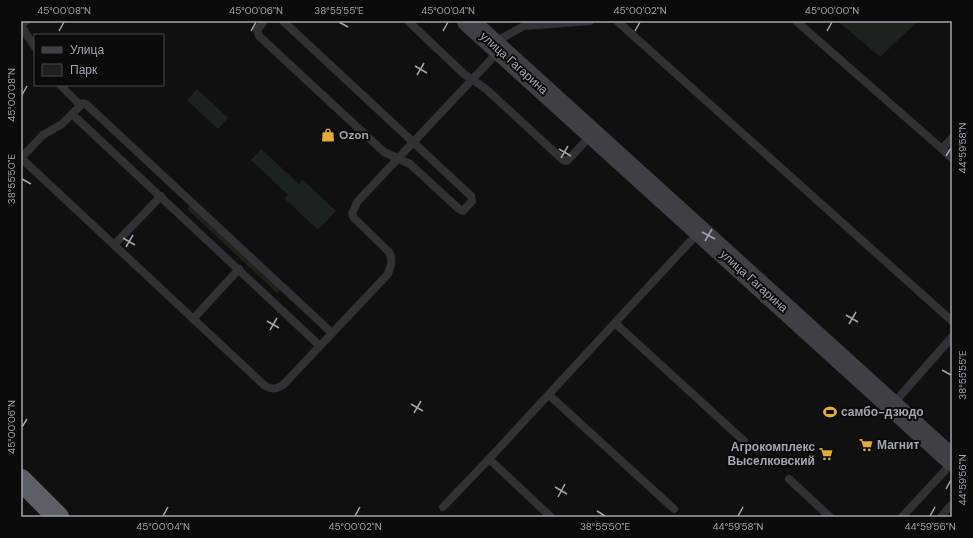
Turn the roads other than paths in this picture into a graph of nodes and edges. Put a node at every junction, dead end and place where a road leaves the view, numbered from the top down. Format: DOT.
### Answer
graph roads {
  1 [pos="26,21"];
  2 [pos="264,21"];
  3 [pos="283,21"];
  4 [pos="408,21"];
  5 [pos="468,21"];
  6 [pos="590,21"];
  7 [pos="618,21"];
  8 [pos="796,21"];
  9 [pos="34,46"];
  10 [pos="496,47"];
  11 [pos="472,79"];
  12 [pos="61,86"];
  13 [pos="80,105"];
  14 [pos="72,114"];
  15 [pos="592,134"];
  16 [pos="952,138"];
  17 [pos="413,142"];
  18 [pos="942,149"];
  19 [pos="21,158"];
  20 [pos="952,158"];
  21 [pos="398,159"];
  22 [pos="160,196"];
  23 [pos="699,232"];
  24 [pos="114,245"];
  25 [pos="239,269"];
  26 [pos="193,319"];
  27 [pos="952,321"];
  28 [pos="615,323"];
  29 [pos="332,333"];
  30 [pos="952,337"];
  31 [pos="320,346"];
  32 [pos="549,395"];
  33 [pos="892,405"];
  34 [pos="744,441"];
  35 [pos="489,459"];
  36 [pos="952,460"];
  37 [pos="952,463"];
  38 [pos="789,479"];
  39 [pos="21,480"];
  40 [pos="952,504"];
  41 [pos="443,506"];
  42 [pos="674,509"];
  43 [pos="58,517"];
  44 [pos="551,517"];
  45 [pos="830,517"];
  46 [pos="902,517"];
  47 [pos="941,517"];
  1 -- 9 [label="lane"];
  2 -- 21 [label="lane"];
  3 -- 17 [label="lane"];
  4 -- 11 [label="lane"];
  5 -- 10 [label="street, улица Гагарина"];
  6 -- 10 [label="lane"];
  7 -- 27 [label="lane"];
  8 -- 18 [label="lane"];
  10 -- 11 [label="lane"];
  10 -- 15 [label="street, улица Гагарина"];
  11 -- 15 [label="lane"];
  11 -- 17 [label="lane"];
  12 -- 13 [label="lane"];
  13 -- 14 [label="lane"];
  13 -- 29 [label="lane"];
  14 -- 19 [label="lane"];
  14 -- 22 [label="lane"];
  15 -- 23 [label="street, улица Гагарина"];
  16 -- 18 [label="lane"];
  17 -- 21 [label="lane"];
  17 -- 21 [label="lane"];
  18 -- 20 [label="lane"];
  19 -- 24 [label="lane"];
  21 -- 29 [label="lane"];
  22 -- 24 [label="lane"];
  22 -- 25 [label="lane"];
  23 -- 28 [label="lane"];
  23 -- 33 [label="street, улица Гагарина"];
  24 -- 26 [label="lane"];
  25 -- 26 [label="lane"];
  25 -- 31 [label="lane"];
  26 -- 31 [label="lane"];
  28 -- 32 [label="lane"];
  28 -- 34 [label="lane"];
  29 -- 31 [label="lane"];
  30 -- 33 [label="lane"];
  32 -- 35 [label="lane"];
  32 -- 42 [label="lane"];
  33 -- 36 [label="street, улица Гагарина"];
  35 -- 41 [label="lane"];
  35 -- 44 [label="lane"];
  37 -- 46 [label="lane"];
  38 -- 45 [label="lane"];
  39 -- 43 [label="highway"];
  40 -- 47 [label="lane"];
}
